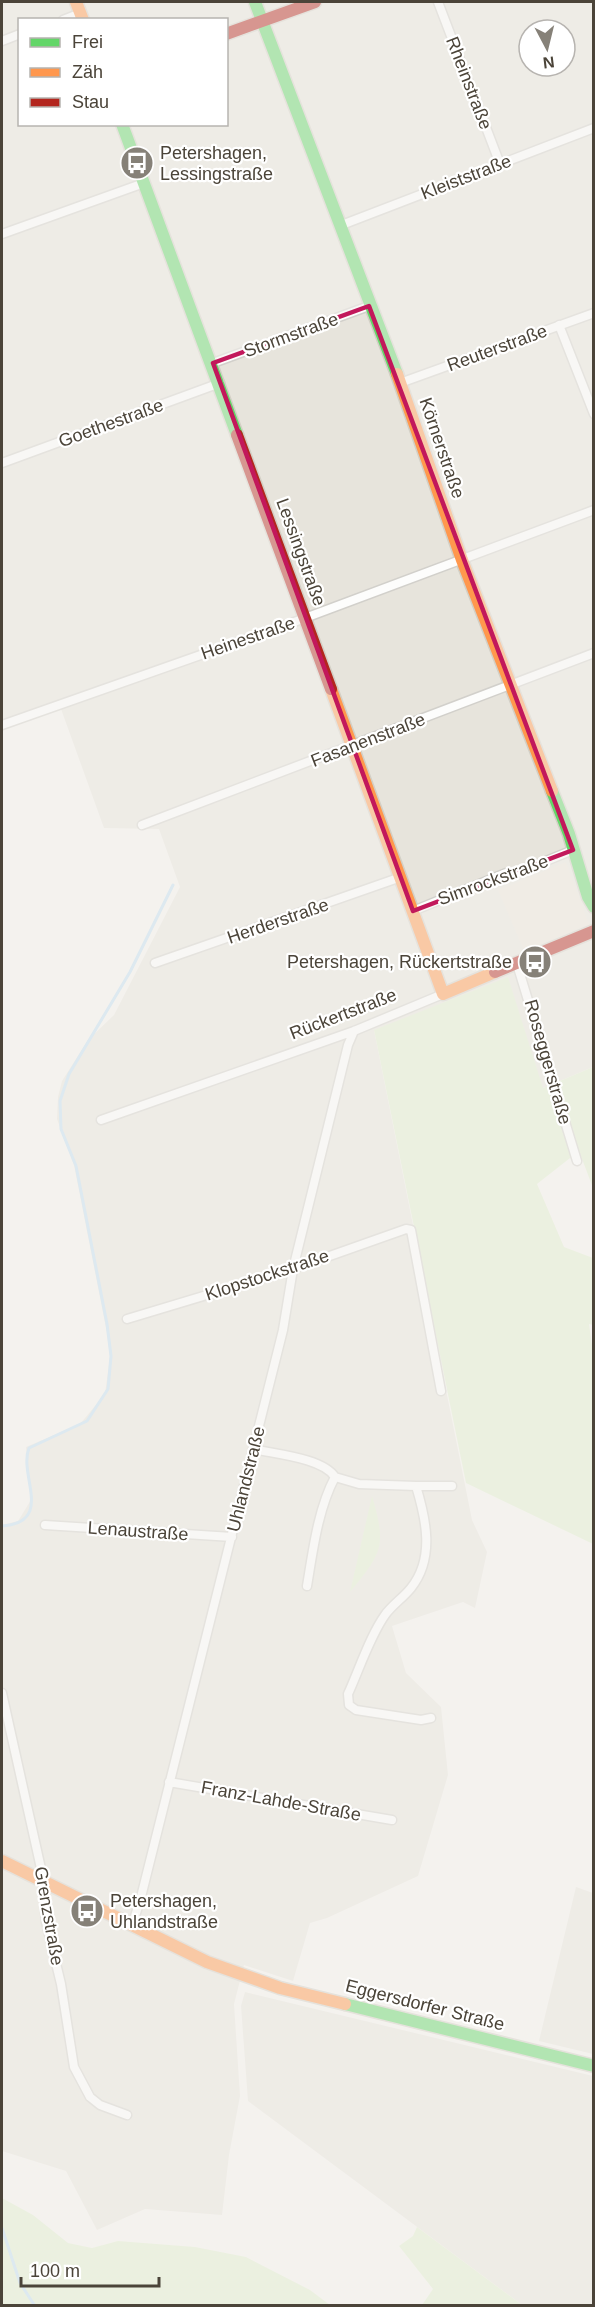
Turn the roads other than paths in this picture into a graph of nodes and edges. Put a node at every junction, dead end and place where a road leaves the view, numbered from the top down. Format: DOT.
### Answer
graph roads {
  1 [pos="255,2"];
  2 [pos="315,2"];
  3 [pos="438,2"];
  4 [pos="262,20"];
  5 [pos="228,33"];
  6 [pos="18,35"];
  7 [pos="2,41"];
  8 [pos="123,126"];
  9 [pos="594,128"];
  10 [pos="500,164"];
  11 [pos="144,183"];
  12 [pos="339,226"];
  13 [pos="2,234"];
  14 [pos="369,306"];
  15 [pos="594,313"];
  16 [pos="559,325"];
  17 [pos="213,363"];
  18 [pos="400,383"];
  19 [pos="220,384"];
  20 [pos="594,414"];
  21 [pos="2,462"];
  22 [pos="594,510"];
  23 [pos="462,560"];
  24 [pos="306,618"];
  25 [pos="594,653"];
  26 [pos="511,684"];
  27 [pos="2,722"];
  28 [pos="352,746"];
  29 [pos="141,825"];
  30 [pos="573,850"];
  31 [pos="401,878"];
  32 [pos="594,907"];
  33 [pos="413,911"];
  34 [pos="594,931"];
  35 [pos="155,963"];
  36 [pos="517,964"];
  37 [pos="443,994"];
  38 [pos="354,1030"];
  39 [pos="101,1120"];
  40 [pos="578,1161"];
  41 [pos="293,1269"];
  42 [pos="127,1319"];
  43 [pos="441,1391"];
  44 [pos="254,1449"];
  45 [pos="335,1477"];
  46 [pos="416,1486"];
  47 [pos="452,1486"];
  48 [pos="45,1524"];
  49 [pos="232,1537"];
  50 [pos="307,1586"];
  51 [pos="2,1693"];
  52 [pos="431,1718"];
  53 [pos="169,1782"];
  54 [pos="392,1820"];
  55 [pos="2,1861"];
  56 [pos="43,1882"];
  57 [pos="132,1925"];
  58 [pos="594,2066"];
  59 [pos="127,2115"];
  1 -- 4 [label="street, Körnerstraße"];
  2 -- 4 [label="street"];
  3 -- 10 [label="street, Rheinstraße"];
  4 -- 5 [label="street"];
  4 -- 12 [label="street, Körnerstraße"];
  6 -- 7 [label="street"];
  8 -- 11 [label="street, Lessingstraße"];
  9 -- 10 [label="street, Kleiststraße"];
  10 -- 12 [label="street, Kleiststraße"];
  11 -- 13 [label="street"];
  11 -- 17 [label="street, Lessingstraße"];
  12 -- 14 [label="street, Körnerstraße"];
  14 -- 17 [label="street, Stormstraße"];
  14 -- 18 [label="street, Körnerstraße"];
  15 -- 16 [label="street, Reuterstraße"];
  16 -- 18 [label="street, Reuterstraße"];
  16 -- 20 [label="street"];
  17 -- 19 [label="street, Lessingstraße"];
  18 -- 23 [label="street, Körnerstraße"];
  19 -- 21 [label="street, Goethestraße"];
  19 -- 24 [label="street, Lessingstraße"];
  22 -- 23 [label="street, Heinestraße"];
  23 -- 24 [label="street, Heinestraße"];
  23 -- 26 [label="street, Körnerstraße"];
  24 -- 27 [label="street, Heinestraße"];
  24 -- 28 [label="street, Lessingstraße"];
  25 -- 26 [label="street, Fasanenstraße"];
  26 -- 28 [label="street, Fasanenstraße"];
  26 -- 30 [label="street, Körnerstraße"];
  28 -- 29 [label="street, Fasanenstraße"];
  28 -- 31 [label="street, Lessingstraße"];
  30 -- 32 [label="street, Körnerstraße"];
  30 -- 33 [label="street, Simrockstraße"];
  31 -- 33 [label="street, Lessingstraße"];
  31 -- 35 [label="street, Herderstraße"];
  33 -- 37 [label="street, Lessingstraße"];
  34 -- 36 [label="street, Rückertstraße"];
  36 -- 37 [label="street, Rückertstraße"];
  36 -- 40 [label="street, Roseggerstraße"];
  37 -- 38 [label="street, Rückertstraße"];
  38 -- 39 [label="street, Rückertstraße"];
  38 -- 41 [label="street, Uhlandstraße"];
  41 -- 42 [label="street, Klopstockstraße"];
  41 -- 43 [label="street, Klopstockstraße"];
  41 -- 44 [label="street, Uhlandstraße"];
  44 -- 45 [label="street"];
  44 -- 49 [label="street, Uhlandstraße"];
  45 -- 46 [label="street"];
  45 -- 50 [label="street"];
  46 -- 47 [label="street"];
  46 -- 52 [label="street"];
  48 -- 49 [label="street, Lenaustraße"];
  49 -- 53 [label="street, Uhlandstraße"];
  51 -- 56 [label="street, Grenzstraße"];
  53 -- 54 [label="street, Franz-Lahde-Straße"];
  53 -- 57 [label="street, Uhlandstraße"];
  55 -- 56 [label="street, Eggersdorfer Straße"];
  56 -- 57 [label="street, Eggersdorfer Straße"];
  56 -- 59 [label="street, Grenzstraße"];
  57 -- 58 [label="street, Eggersdorfer Straße"];
}
